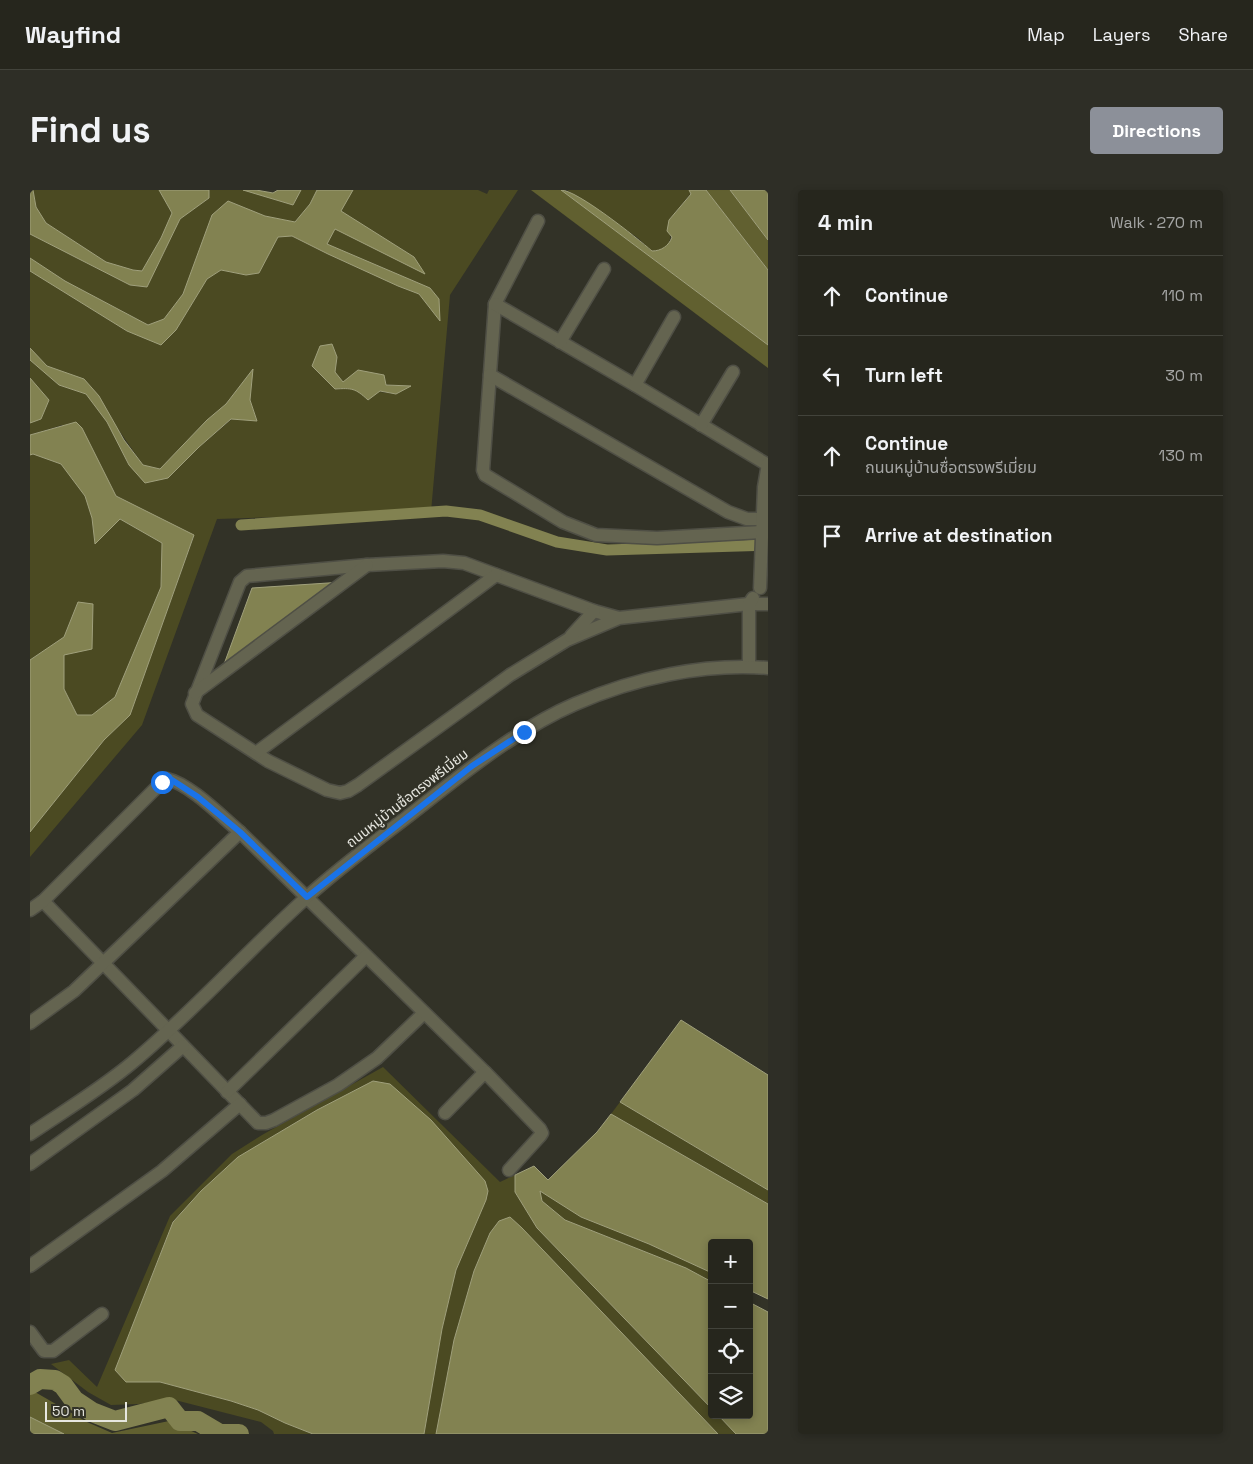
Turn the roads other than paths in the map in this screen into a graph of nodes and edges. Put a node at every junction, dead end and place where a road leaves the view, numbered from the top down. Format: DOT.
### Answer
graph roads {
  1 [pos="538,221"];
  2 [pos="604,269"];
  3 [pos="495,304"];
  4 [pos="674,317"];
  5 [pos="560,342"];
  6 [pos="733,372"];
  7 [pos="490,375"];
  8 [pos="635,385"];
  9 [pos="701,425"];
  10 [pos="768,464"];
  11 [pos="737,515"];
  12 [pos="762,528"];
  13 [pos="734,534"];
  14 [pos="367,565"];
  15 [pos="496,574"];
  16 [pos="760,588"];
  17 [pos="749,604"];
  18 [pos="768,604"];
  19 [pos="594,610"];
  20 [pos="619,618"];
  21 [pos="567,640"];
  22 [pos="750,666"];
  23 [pos="768,668"];
  24 [pos="195,693"];
  25 [pos="256,753"];
  26 [pos="240,832"];
  27 [pos="307,897"];
  28 [pos="43,900"];
  29 [pos="30,910"];
  30 [pos="366,956"];
  31 [pos="103,964"];
  32 [pos="424,1013"];
  33 [pos="30,1023"];
  34 [pos="168,1031"];
  35 [pos="183,1046"];
  36 [pos="485,1072"];
  37 [pos="228,1092"];
  38 [pos="240,1104"];
  39 [pos="445,1113"];
  40 [pos="30,1134"];
  41 [pos="30,1164"];
  42 [pos="509,1170"];
  43 [pos="30,1266"];
  44 [pos="102,1314"];
  45 [pos="30,1332"];
  1 -- 3 [label="street"];
  2 -- 5 [label="street"];
  3 -- 5 [label="street"];
  3 -- 7 [label="street"];
  4 -- 8 [label="street"];
  5 -- 8 [label="street"];
  6 -- 9 [label="street"];
  7 -- 11 [label="street"];
  7 -- 13 [label="street"];
  8 -- 9 [label="street"];
  9 -- 10 [label="street"];
  10 -- 12 [label="street"];
  11 -- 12 [label="street"];
  11 -- 13 [label="street"];
  12 -- 13 [label="street"];
  12 -- 16 [label="street"];
  14 -- 15 [label="street"];
  14 -- 24 [label="street"];
  14 -- 24 [label="street"];
  15 -- 19 [label="street"];
  15 -- 25 [label="street"];
  16 -- 17 [label="street"];
  16 -- 18 [label="street"];
  17 -- 18 [label="street"];
  17 -- 20 [label="street"];
  17 -- 22 [label="street"];
  19 -- 20 [label="street"];
  19 -- 21 [label="street"];
  20 -- 21 [label="street"];
  21 -- 25 [label="street"];
  22 -- 23 [label="street, ถนนหมู่บ้านซื่อตรงพรีเมี่ยม"];
  22 -- 27 [label="street, ถนนหมู่บ้านซื่อตรงพรีเมี่ยม"];
  24 -- 25 [label="street"];
  26 -- 27 [label="street"];
  26 -- 28 [label="street"];
  26 -- 31 [label="street"];
  27 -- 30 [label="street"];
  27 -- 34 [label="street, ถนนหมู่บ้านซื่อตรงพรีเมี่ยม"];
  28 -- 29 [label="street"];
  28 -- 31 [label="street"];
  30 -- 32 [label="street"];
  30 -- 37 [label="street"];
  31 -- 33 [label="street"];
  31 -- 34 [label="street"];
  32 -- 36 [label="street"];
  32 -- 38 [label="street"];
  34 -- 35 [label="street"];
  34 -- 40 [label="street, ถนนหมู่บ้านซื่อตรงพรีเมี่ยม"];
  35 -- 37 [label="street"];
  35 -- 41 [label="street"];
  36 -- 39 [label="street"];
  36 -- 42 [label="street"];
  37 -- 38 [label="street"];
  38 -- 43 [label="street"];
  44 -- 45 [label="street"];
}
